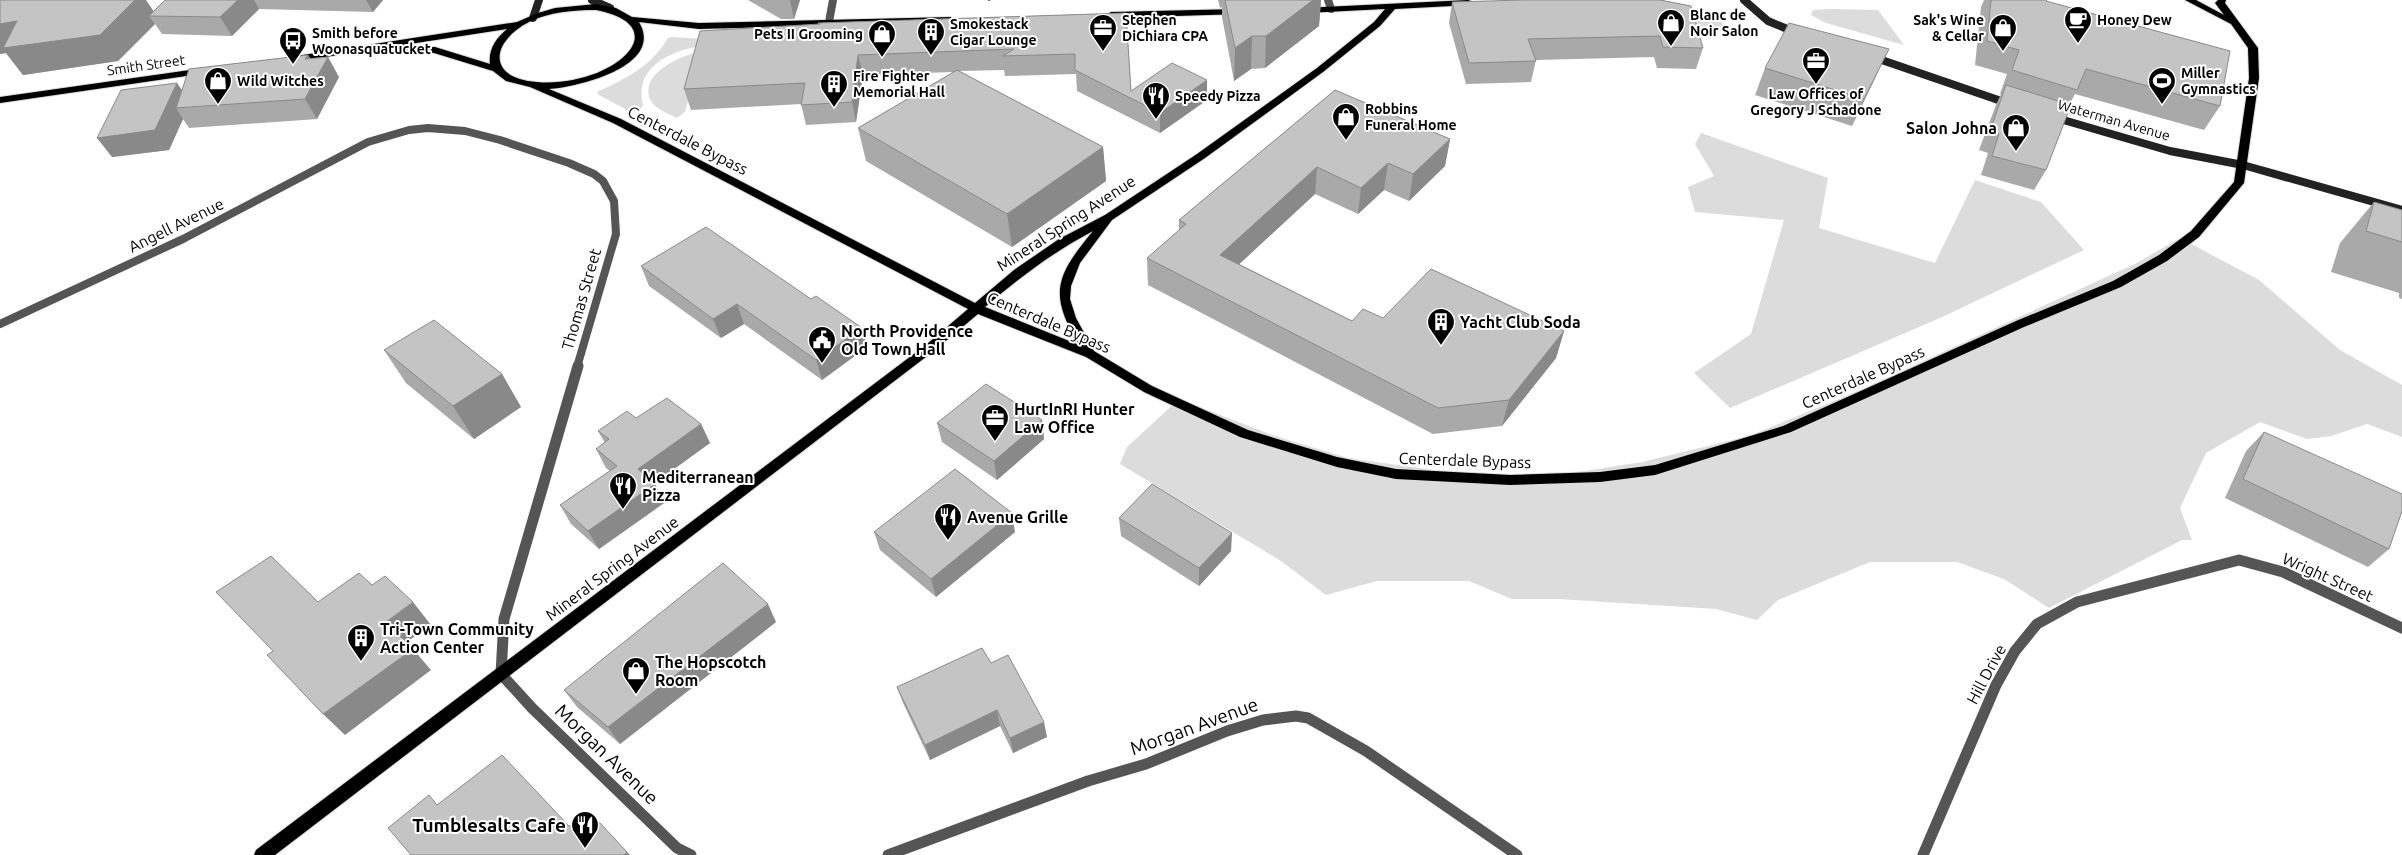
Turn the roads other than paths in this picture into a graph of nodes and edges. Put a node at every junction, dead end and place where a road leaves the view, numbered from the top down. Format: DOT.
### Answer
graph roads {
  1 [pos="540,0"];
  2 [pos="592,0"];
  3 [pos="833,0"];
  4 [pos="1744,0"];
  5 [pos="2189,0"];
  6 [pos="2219,1"];
  7 [pos="1479,3"];
  8 [pos="1330,4"];
  9 [pos="1392,7"];
  10 [pos="610,8"];
  11 [pos="1297,10"];
  12 [pos="1247,12"];
  13 [pos="1098,16"];
  14 [pos="533,18"];
  15 [pos="634,19"];
  16 [pos="962,19"];
  17 [pos="829,22"];
  18 [pos="2232,23"];
  19 [pos="520,24"];
  20 [pos="1806,36"];
  21 [pos="1859,52"];
  22 [pos="326,54"];
  23 [pos="278,61"];
  24 [pos="497,69"];
  25 [pos="214,70"];
  26 [pos="532,85"];
  27 [pos="0,100"];
  28 [pos="2018,106"];
  29 [pos="2046,115"];
  30 [pos="361,146"];
  31 [pos="2243,165"];
  32 [pos="2402,210"];
  33 [pos="1109,217"];
  34 [pos="975,308"];
  35 [pos="0,324"];
  36 [pos="1090,354"];
  37 [pos="2239,560"];
  38 [pos="2402,628"];
  39 [pos="501,674"];
  40 [pos="262,855"];
  41 [pos="691,855"];
  42 [pos="888,855"];
  43 [pos="1517,855"];
  44 [pos="1923,855"];
  1 -- 14 [label="main road"];
  2 -- 10 [label="main road"];
  3 -- 17 [label="street"];
  4 -- 20 [label="main road"];
  5 -- 18 [label="main road, Centerdale Bypass"];
  6 -- 18 [label="main road, Centerdale Bypass"];
  7 -- 9 [label="main road"];
  8 -- 9 [label="main road"];
  8 -- 11 [label="main road"];
  9 -- 33 [label="main road, Mineral Spring Avenue"];
  10 -- 14 [label="main road"];
  10 -- 15 [label="main road"];
  12 -- 13 [label="main road"];
  14 -- 19 [label="main road"];
  15 -- 17 [label="main road"];
  15 -- 26 [label="main road"];
  16 -- 17 [label="main road"];
  18 -- 31 [label="main road, Centerdale Bypass"];
  19 -- 22 [label="main road"];
  19 -- 24 [label="main road"];
  21 -- 28 [label="main road"];
  22 -- 23 [label="main road"];
  22 -- 24 [label="main road"];
  24 -- 26 [label="main road"];
  25 -- 27 [label="main road, Smith Street"];
  26 -- 34 [label="main road, Centerdale Bypass"];
  29 -- 31 [label="main road, Waterman Avenue"];
  30 -- 35 [label="street, Angell Avenue"];
  30 -- 39 [label="street, Thomas Street"];
  31 -- 32 [label="main road, Waterman Avenue"];
  31 -- 36 [label="main road, Centerdale Bypass"];
  33 -- 34 [label="main road, Mineral Spring Avenue"];
  33 -- 36 [label="main road"];
  34 -- 36 [label="main road, Centerdale Bypass"];
  34 -- 39 [label="main road, Mineral Spring Avenue"];
  37 -- 38 [label="street, Wright Street"];
  37 -- 44 [label="street, Hill Drive"];
  39 -- 40 [label="main road, Mineral Spring Avenue"];
  39 -- 41 [label="street, Morgan Avenue"];
  42 -- 43 [label="street, Morgan Avenue"];
}
